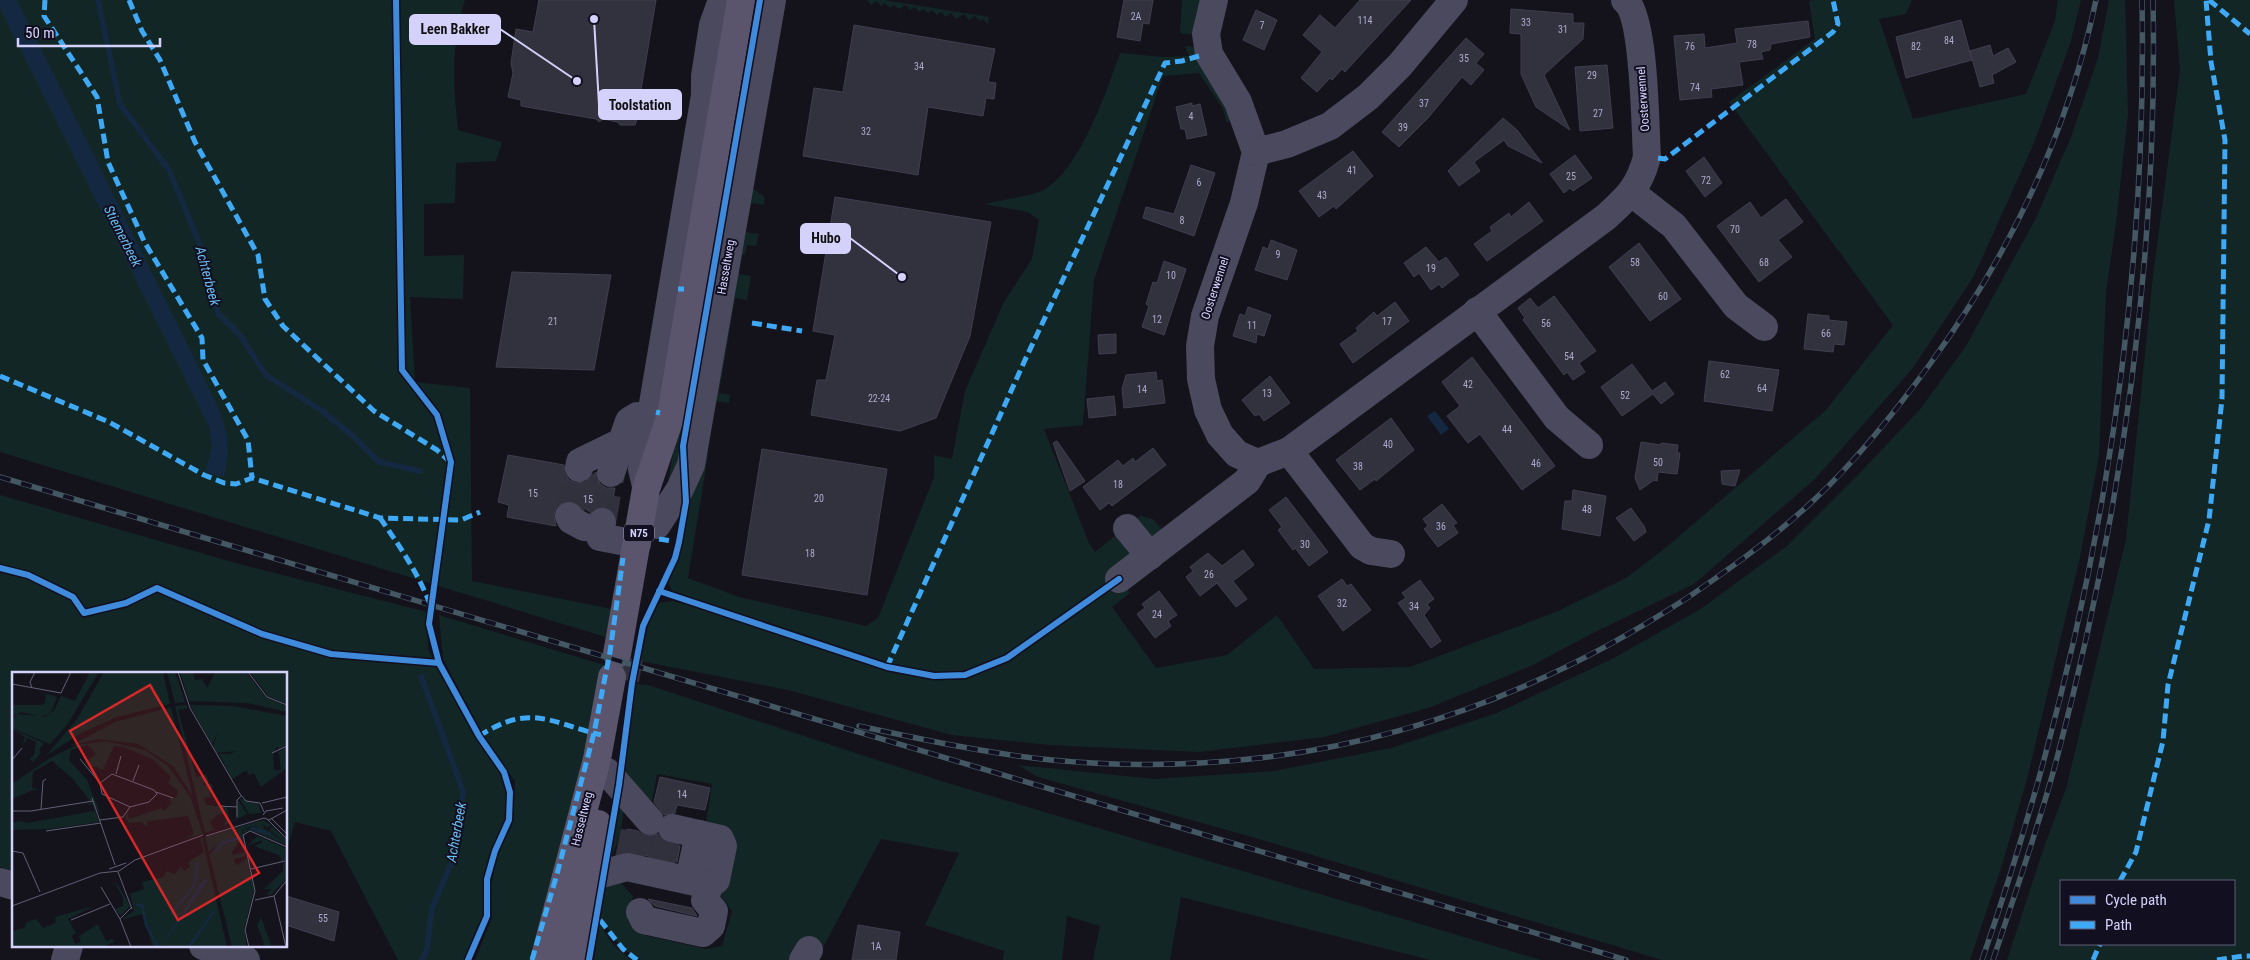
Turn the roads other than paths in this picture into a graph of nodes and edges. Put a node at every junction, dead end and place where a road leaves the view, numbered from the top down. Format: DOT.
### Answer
graph roads {
  1 [pos="722,0"];
  2 [pos="741,0"];
  3 [pos="772,0"];
  4 [pos="1214,0"];
  5 [pos="1454,0"];
  6 [pos="1633,1"];
  7 [pos="1256,152"];
  8 [pos="1632,193"];
  9 [pos="1477,311"];
  10 [pos="1764,327"];
  11 [pos="661,417"];
  12 [pos="1589,444"];
  13 [pos="1289,451"];
  14 [pos="1258,463"];
  15 [pos="595,471"];
  16 [pos="588,524"];
  17 [pos="656,525"];
  18 [pos="1126,528"];
  19 [pos="637,544"];
  20 [pos="1391,554"];
  21 [pos="1150,556"];
  22 [pos="1119,579"];
  23 [pos="620,667"];
  24 [pos="608,772"];
  25 [pos="587,878"];
  26 [pos="209,948"];
  27 [pos="246,960"];
  28 [pos="544,960"];
  29 [pos="571,960"];
  1 -- 11 [label="street, Hasseltweg"];
  2 -- 11 [label="main road, Hasseltweg / N75"];
  3 -- 17 [label="street, Hasseltweg"];
  4 -- 7 [label="street"];
  5 -- 7 [label="street"];
  6 -- 8 [label="street, Oosterwennel"];
  7 -- 14 [label="street, Oosterwennel"];
  8 -- 9 [label="street, Oosterwennel"];
  8 -- 10 [label="street"];
  9 -- 12 [label="street"];
  9 -- 13 [label="street, Oosterwennel"];
  11 -- 15 [label="street"];
  11 -- 17 [label="main road, Hasseltweg / N75"];
  11 -- 19 [label="main road, Hasseltweg / N75"];
  13 -- 14 [label="street, Oosterwennel"];
  13 -- 20 [label="street"];
  14 -- 21 [label="street"];
  16 -- 19 [label="street"];
  17 -- 23 [label="main road, Hasseltweg / N75"];
  18 -- 21 [label="street"];
  19 -- 23 [label="main road, Hasseltweg / N75"];
  21 -- 22 [label="street"];
  23 -- 24 [label="main road, Hasseltweg / N75"];
  23 -- 28 [label="main road, Hasseltweg / N75"];
  24 -- 25 [label="main road, Hasseltweg / N75"];
  24 -- 25 [label="street"];
  25 -- 29 [label="main road, Hasseltweg / N75"];
  26 -- 27 [label="street"];
}
